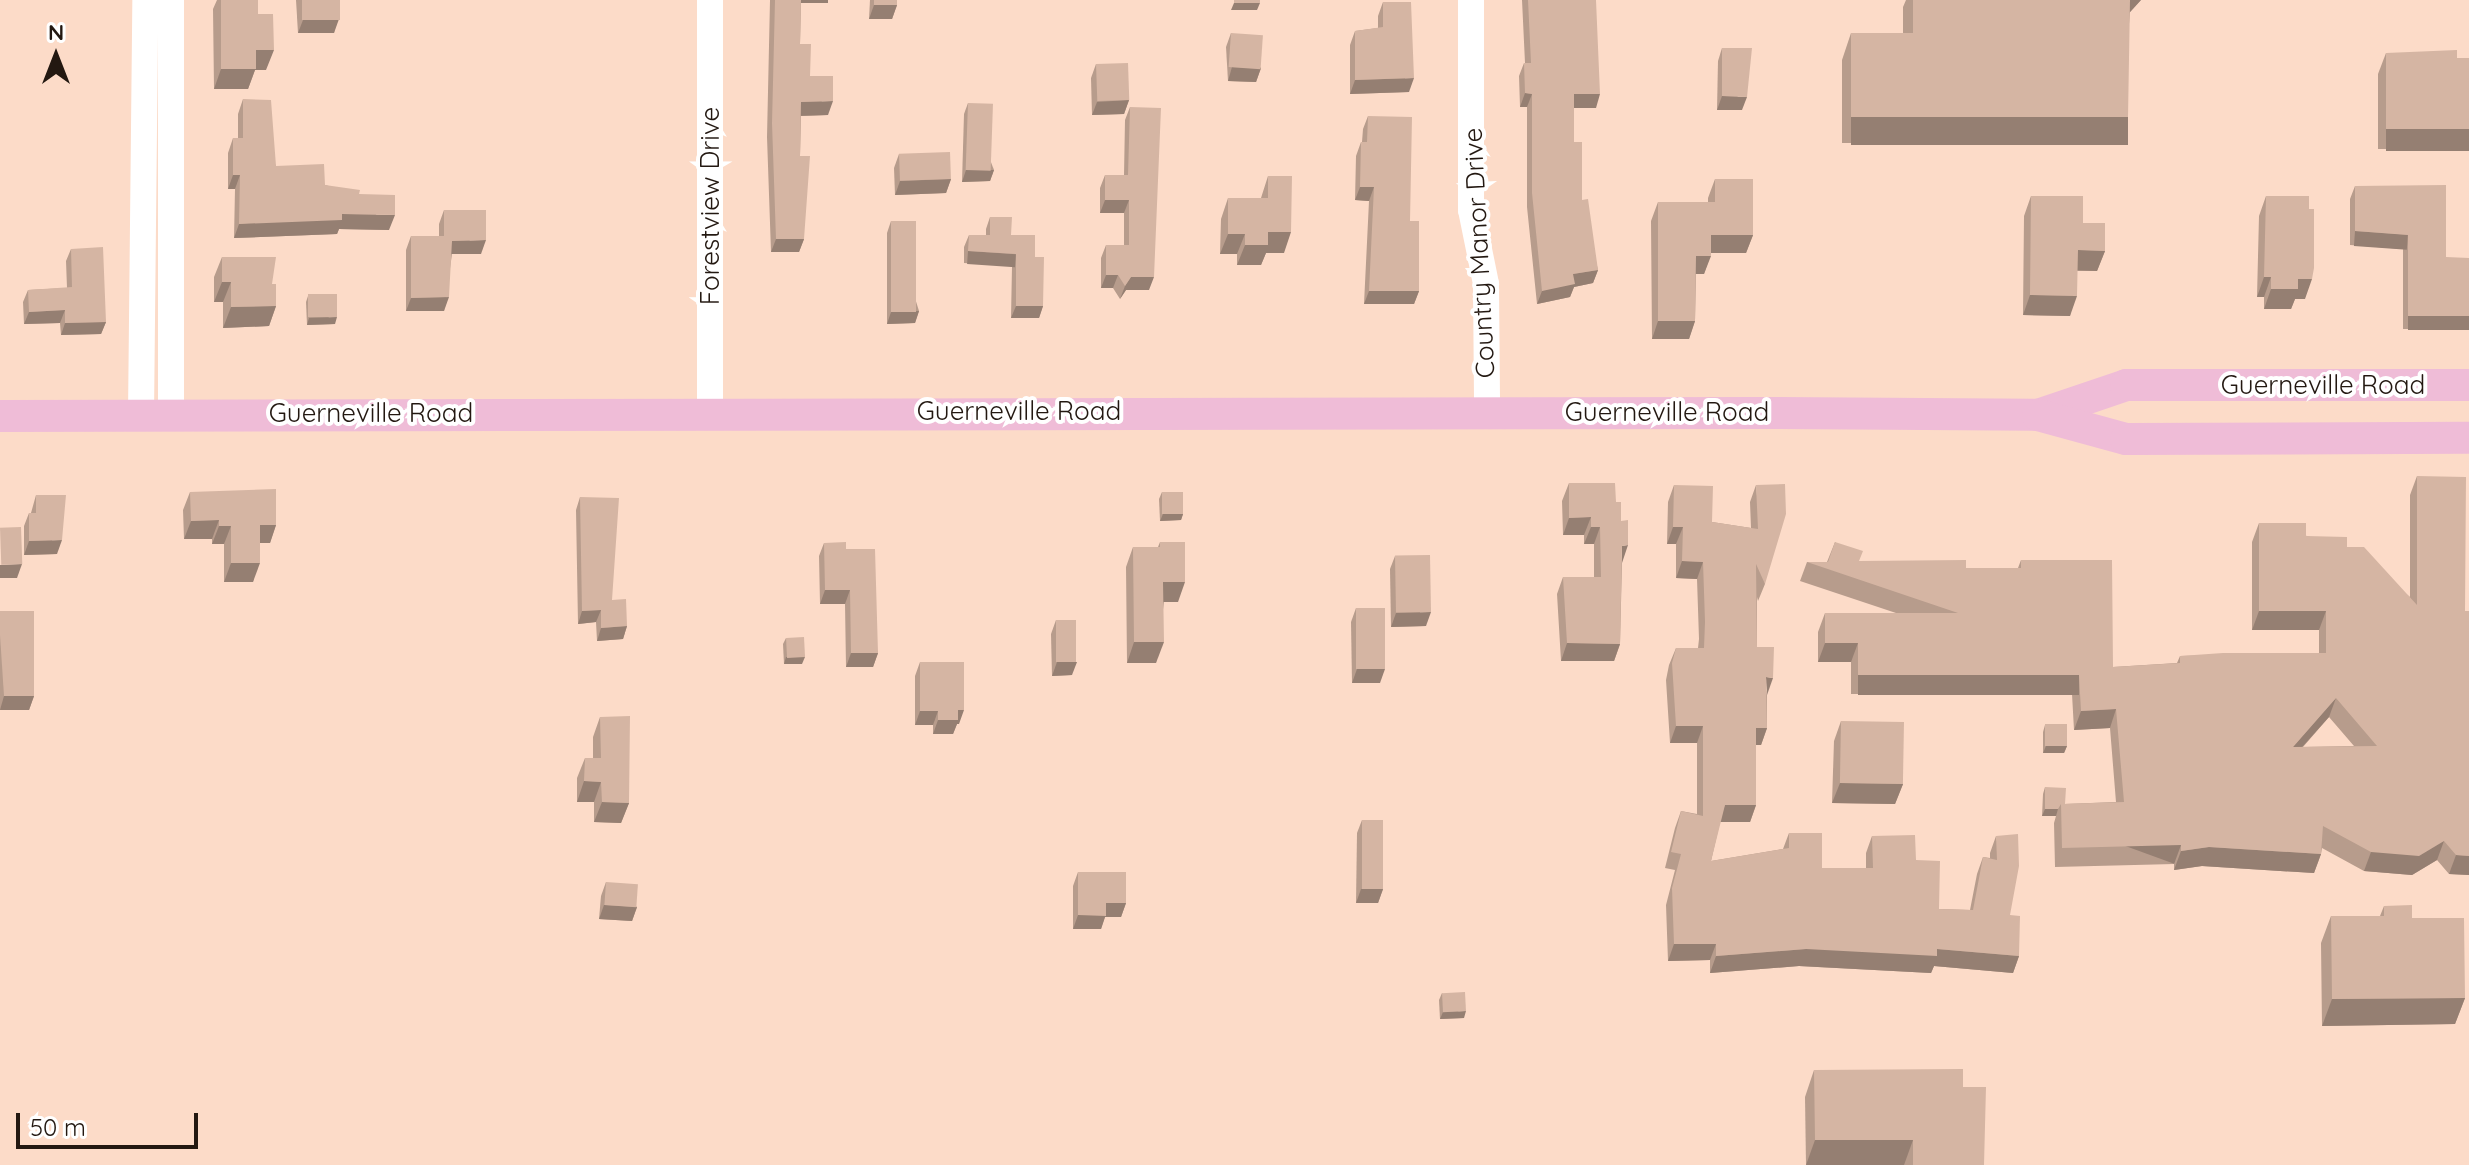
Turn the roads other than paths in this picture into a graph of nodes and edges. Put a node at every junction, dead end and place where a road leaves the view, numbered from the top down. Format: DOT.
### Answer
graph roads {
  1 [pos="145,0"];
  2 [pos="171,0"];
  3 [pos="710,0"];
  4 [pos="1471,0"];
  5 [pos="2469,385"];
  6 [pos="1487,410"];
  7 [pos="710,411"];
  8 [pos="156,415"];
  9 [pos="2038,415"];
  10 [pos="0,416"];
  11 [pos="2469,438"];
  1 -- 8 [label="street"];
  2 -- 8 [label="street"];
  3 -- 7 [label="street, Forestview Drive"];
  4 -- 6 [label="street, Country Manor Drive"];
  5 -- 9 [label="main road, Guerneville Road"];
  6 -- 7 [label="main road, Guerneville Road"];
  6 -- 9 [label="main road, Guerneville Road"];
  7 -- 8 [label="main road, Guerneville Road"];
  8 -- 10 [label="main road, Guerneville Road"];
  9 -- 11 [label="main road, Guerneville Road"];
}
